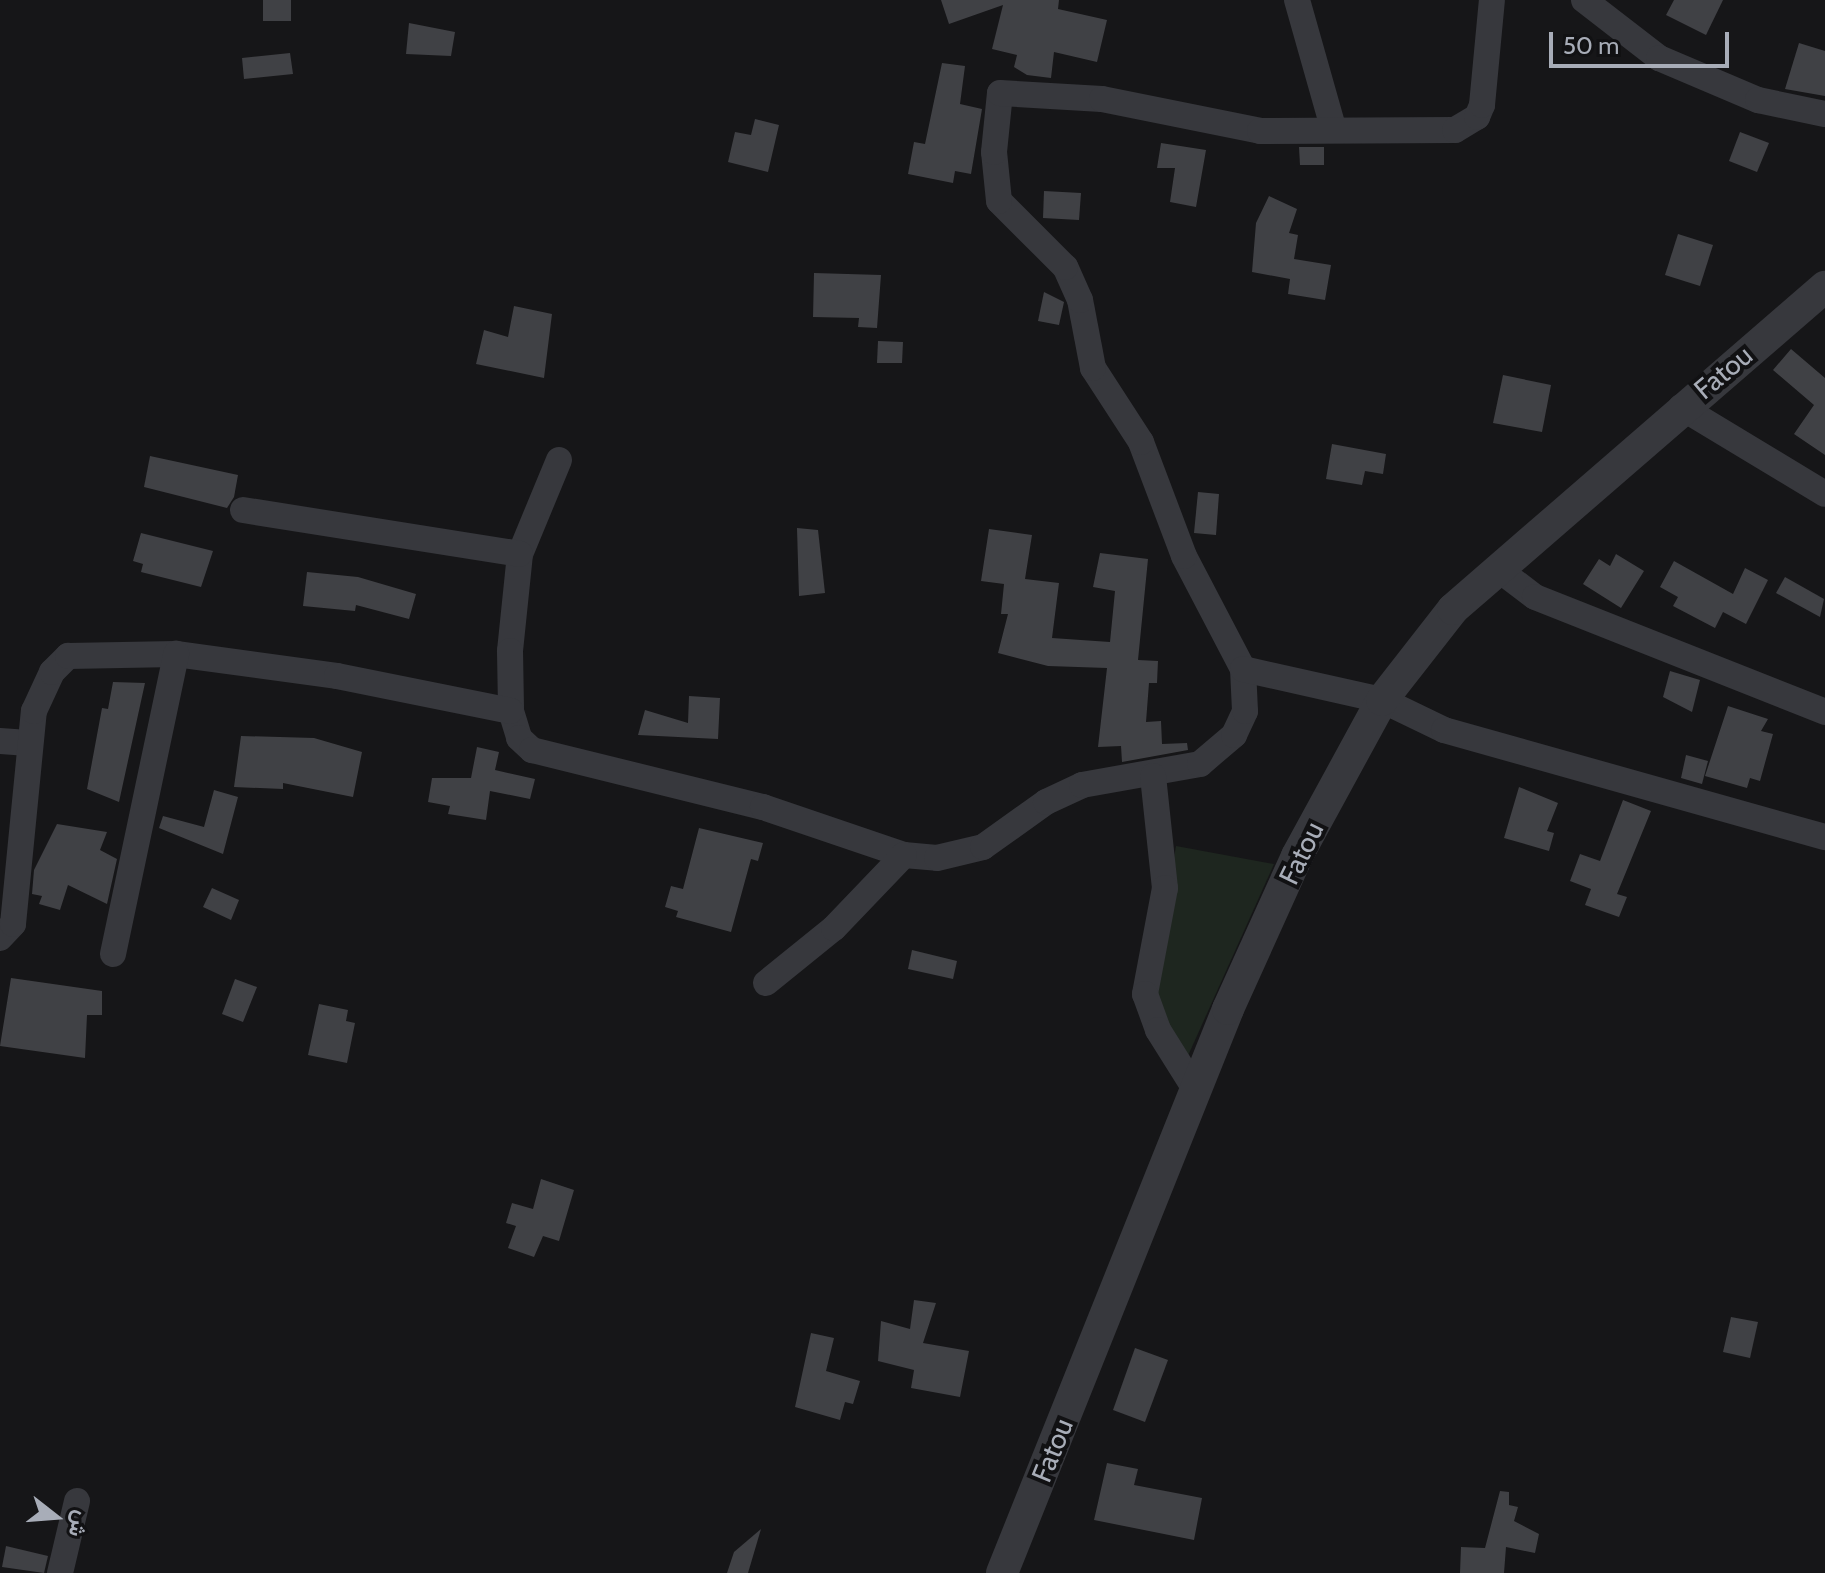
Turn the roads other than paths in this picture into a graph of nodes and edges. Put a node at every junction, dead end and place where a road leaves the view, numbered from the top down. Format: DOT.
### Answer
graph roads {
  1 [pos="1297,0"];
  2 [pos="1584,0"];
  3 [pos="1492,1"];
  4 [pos="1825,114"];
  5 [pos="1333,127"];
  6 [pos="1825,287"];
  7 [pos="1681,407"];
  8 [pos="559,460"];
  9 [pos="1825,494"];
  10 [pos="243,510"];
  11 [pos="520,554"];
  12 [pos="1498,569"];
  13 [pos="176,654"];
  14 [pos="1243,669"];
  15 [pos="1382,700"];
  16 [pos="511,711"];
  17 [pos="1825,712"];
  18 [pos="0,741"];
  19 [pos="28,743"];
  20 [pos="1153,776"];
  21 [pos="1825,837"];
  22 [pos="904,855"];
  23 [pos="0,938"];
  24 [pos="113,954"];
  25 [pos="766,983"];
  26 [pos="1195,1089"];
  27 [pos="77,1501"];
  28 [pos="60,1573"];
  29 [pos="1002,1573"];
  1 -- 5 [label="street"];
  2 -- 4 [label="street"];
  3 -- 5 [label="street"];
  5 -- 14 [label="street"];
  6 -- 7 [label="street, Fatou"];
  7 -- 9 [label="street"];
  7 -- 12 [label="street, Fatou"];
  8 -- 11 [label="street"];
  10 -- 11 [label="street"];
  11 -- 16 [label="street"];
  12 -- 15 [label="street, Fatou"];
  12 -- 17 [label="street"];
  13 -- 16 [label="street"];
  13 -- 19 [label="street"];
  13 -- 24 [label="street"];
  14 -- 15 [label="street"];
  14 -- 20 [label="street"];
  15 -- 21 [label="street"];
  15 -- 26 [label="street, Fatou"];
  16 -- 22 [label="street"];
  18 -- 19 [label="street"];
  19 -- 23 [label="street"];
  20 -- 22 [label="street"];
  20 -- 26 [label="street"];
  22 -- 25 [label="street"];
  26 -- 29 [label="street, Fatou"];
  27 -- 28 [label="street"];
}
